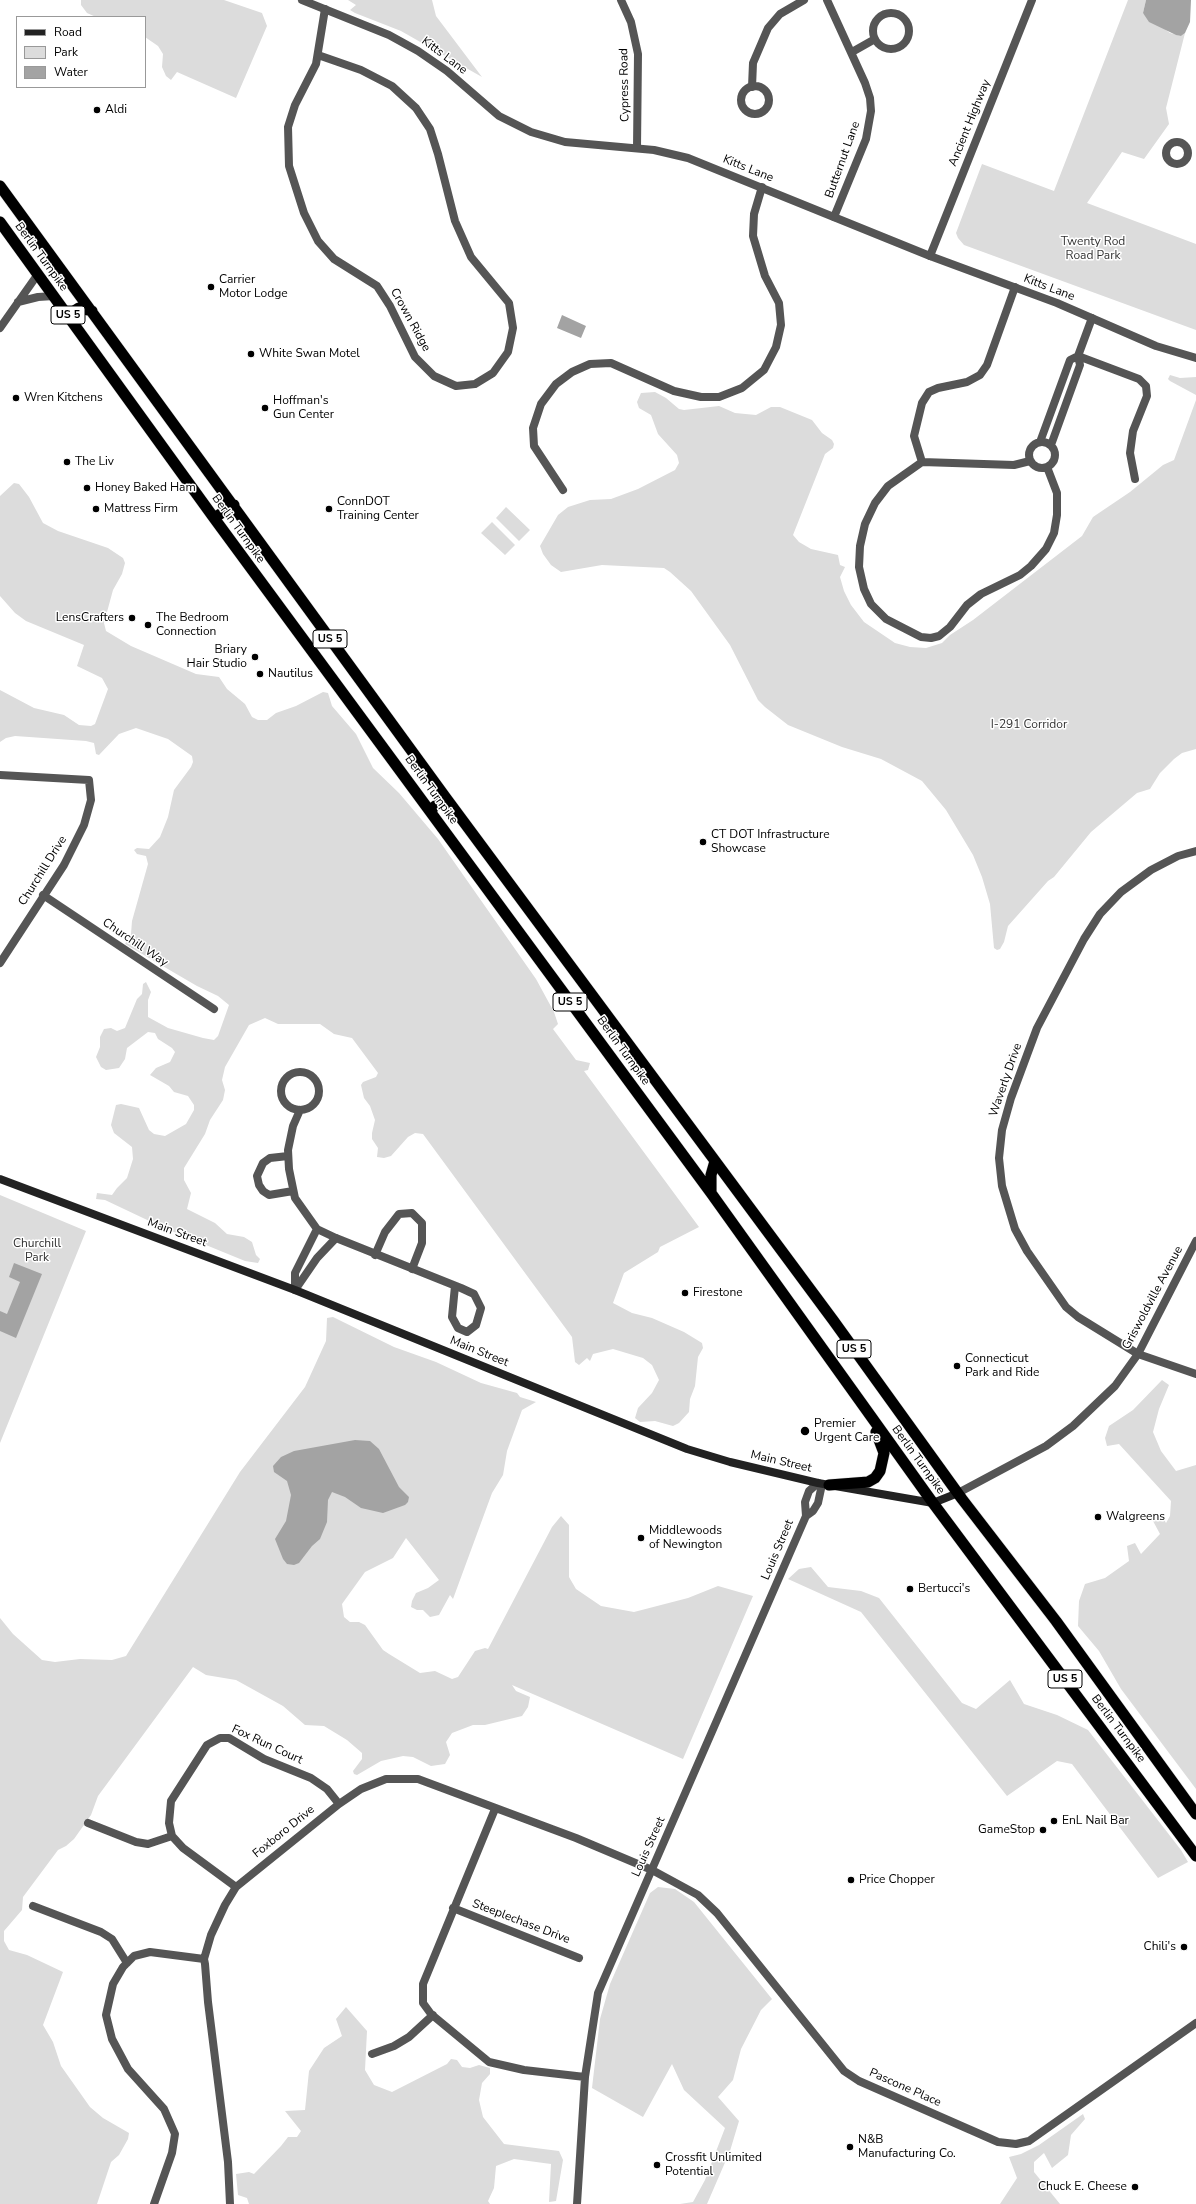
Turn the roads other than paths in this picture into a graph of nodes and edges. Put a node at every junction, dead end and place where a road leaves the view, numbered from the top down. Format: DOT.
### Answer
graph roads {
  1 [pos="302,0"];
  2 [pos="621,0"];
  3 [pos="804,0"];
  4 [pos="827,0"];
  5 [pos="1032,0"];
  6 [pos="326,10"];
  7 [pos="875,39"];
  8 [pos="852,52"];
  9 [pos="318,55"];
  10 [pos="752,87"];
  11 [pos="637,148"];
  12 [pos="1187,153"];
  13 [pos="1196,153"];
  14 [pos="0,186"];
  15 [pos="762,188"];
  16 [pos="834,217"];
  17 [pos="0,222"];
  18 [pos="930,256"];
  19 [pos="38,274"];
  20 [pos="1015,287"];
  21 [pos="54,296"];
  22 [pos="18,302"];
  23 [pos="92,311"];
  24 [pos="68,315"];
  25 [pos="1092,318"];
  26 [pos="0,328"];
  27 [pos="1078,356"];
  28 [pos="1196,358"];
  29 [pos="1040,442"];
  30 [pos="1051,445"];
  31 [pos="1030,461"];
  32 [pos="922,462"];
  33 [pos="1047,467"];
  34 [pos="1135,479"];
  35 [pos="563,490"];
  36 [pos="234,505"];
  37 [pos="214,518"];
  38 [pos="0,775"];
  39 [pos="446,798"];
  40 [pos="430,810"];
  41 [pos="1196,851"];
  42 [pos="43,896"];
  43 [pos="0,963"];
  44 [pos="214,1009"];
  45 [pos="300,1110"];
  46 [pos="288,1156"];
  47 [pos="715,1161"];
  48 [pos="0,1179"];
  49 [pos="293,1191"];
  50 [pos="711,1193"];
  51 [pos="317,1229"];
  52 [pos="336,1238"];
  53 [pos="1196,1241"];
  54 [pos="375,1255"];
  55 [pos="412,1269"];
  56 [pos="455,1286"];
  57 [pos="295,1290"];
  58 [pos="1138,1354"];
  59 [pos="1196,1374"];
  60 [pos="868,1413"];
  61 [pos="823,1484"];
  62 [pos="958,1493"];
  63 [pos="933,1503"];
  64 [pos="806,1516"];
  65 [pos="339,1804"];
  66 [pos="495,1809"];
  67 [pos="1196,1814"];
  68 [pos="88,1823"];
  69 [pos="172,1836"];
  70 [pos="1196,1856"];
  71 [pos="652,1870"];
  72 [pos="236,1887"];
  73 [pos="33,1906"];
  74 [pos="453,1908"];
  75 [pos="579,1958"];
  76 [pos="204,1959"];
  77 [pos="127,1963"];
  78 [pos="433,2015"];
  79 [pos="1196,2023"];
  80 [pos="372,2054"];
  81 [pos="585,2077"];
  82 [pos="154,2204"];
  83 [pos="230,2204"];
  84 [pos="577,2204"];
  1 -- 6 [label="street, Kitts Lane"];
  2 -- 11 [label="street, Cypress Road"];
  3 -- 10 [label="street"];
  4 -- 8 [label="street, Butternut Lane"];
  5 -- 18 [label="street, Ancient Highway"];
  6 -- 9 [label="street, Crown Ridge"];
  6 -- 11 [label="street, Kitts Lane"];
  7 -- 7 [label="street"];
  7 -- 8 [label="street"];
  8 -- 16 [label="street, Butternut Lane"];
  9 -- 9 [label="street, Crown Ridge"];
  11 -- 15 [label="street, Kitts Lane"];
  12 -- 13 [label="street"];
  14 -- 23 [label="highway, Berlin Turnpike / US 5"];
  15 -- 16 [label="street, Kitts Lane"];
  15 -- 35 [label="street"];
  16 -- 18 [label="street, Kitts Lane"];
  17 -- 19 [label="highway, Berlin Turnpike / US 5"];
  18 -- 20 [label="street, Kitts Lane"];
  19 -- 21 [label="highway, Berlin Turnpike / US 5"];
  19 -- 22 [label="street"];
  20 -- 25 [label="street, Kitts Lane"];
  20 -- 32 [label="street"];
  21 -- 22 [label="street"];
  21 -- 24 [label="highway, Berlin Turnpike / US 5"];
  22 -- 26 [label="street"];
  23 -- 24 [label="highway"];
  23 -- 36 [label="highway, Berlin Turnpike / US 5"];
  24 -- 37 [label="highway, Berlin Turnpike / US 5"];
  25 -- 27 [label="street"];
  25 -- 28 [label="street, Kitts Lane"];
  27 -- 29 [label="street"];
  27 -- 30 [label="street"];
  27 -- 34 [label="street"];
  29 -- 30 [label="street"];
  29 -- 31 [label="street"];
  30 -- 33 [label="street"];
  31 -- 32 [label="street"];
  31 -- 33 [label="street"];
  32 -- 33 [label="street"];
  36 -- 37 [label="highway"];
  36 -- 39 [label="highway, Berlin Turnpike / US 5"];
  37 -- 40 [label="highway, Berlin Turnpike / US 5"];
  38 -- 42 [label="street, Churchill Drive"];
  39 -- 40 [label="highway"];
  39 -- 47 [label="highway, Berlin Turnpike / US 5"];
  40 -- 50 [label="highway, Berlin Turnpike / US 5"];
  41 -- 58 [label="street, Waverly Drive"];
  42 -- 43 [label="street, Churchill Drive"];
  42 -- 44 [label="street, Churchill Way"];
  45 -- 45 [label="street"];
  45 -- 46 [label="street"];
  46 -- 49 [label="street"];
  46 -- 49 [label="street"];
  47 -- 50 [label="highway"];
  47 -- 62 [label="highway, Berlin Turnpike / US 5"];
  48 -- 57 [label="main road, Main Street"];
  49 -- 51 [label="street"];
  50 -- 60 [label="highway, Berlin Turnpike / US 5"];
  51 -- 52 [label="street"];
  51 -- 57 [label="street"];
  52 -- 54 [label="street"];
  52 -- 57 [label="street"];
  53 -- 58 [label="street, Griswoldville Avenue"];
  54 -- 55 [label="street"];
  54 -- 55 [label="street"];
  55 -- 56 [label="street"];
  56 -- 56 [label="street"];
  57 -- 61 [label="main road, Main Street"];
  58 -- 59 [label="street, Waverly Drive"];
  58 -- 62 [label="street, Griswoldville Avenue"];
  60 -- 61 [label="highway"];
  60 -- 63 [label="highway, Berlin Turnpike / US 5"];
  61 -- 63 [label="main road, Main Street"];
  61 -- 64 [label="street, Louis Street"];
  61 -- 64 [label="street, Louis Street"];
  62 -- 63 [label="main road"];
  62 -- 67 [label="highway, Berlin Turnpike / US 5"];
  63 -- 70 [label="highway, Berlin Turnpike / US 5"];
  64 -- 71 [label="street, Louis Street"];
  65 -- 66 [label="street, Foxboro Drive"];
  65 -- 69 [label="street, Fox Run Court"];
  65 -- 72 [label="street, Foxboro Drive"];
  66 -- 71 [label="street, Foxboro Drive"];
  66 -- 74 [label="street, Steeplechase Drive"];
  68 -- 69 [label="street"];
  69 -- 72 [label="street"];
  71 -- 79 [label="street, Pascone Place"];
  71 -- 81 [label="street, Louis Street"];
  72 -- 76 [label="street, Foxboro Drive"];
  73 -- 77 [label="street"];
  74 -- 75 [label="street, Steeplechase Drive"];
  74 -- 78 [label="street, Steeplechase Drive"];
  76 -- 77 [label="street"];
  76 -- 83 [label="street, Foxboro Drive"];
  77 -- 82 [label="street"];
  78 -- 80 [label="street"];
  78 -- 81 [label="street, Steeplechase Drive"];
  81 -- 84 [label="street, Louis Street"];
}
